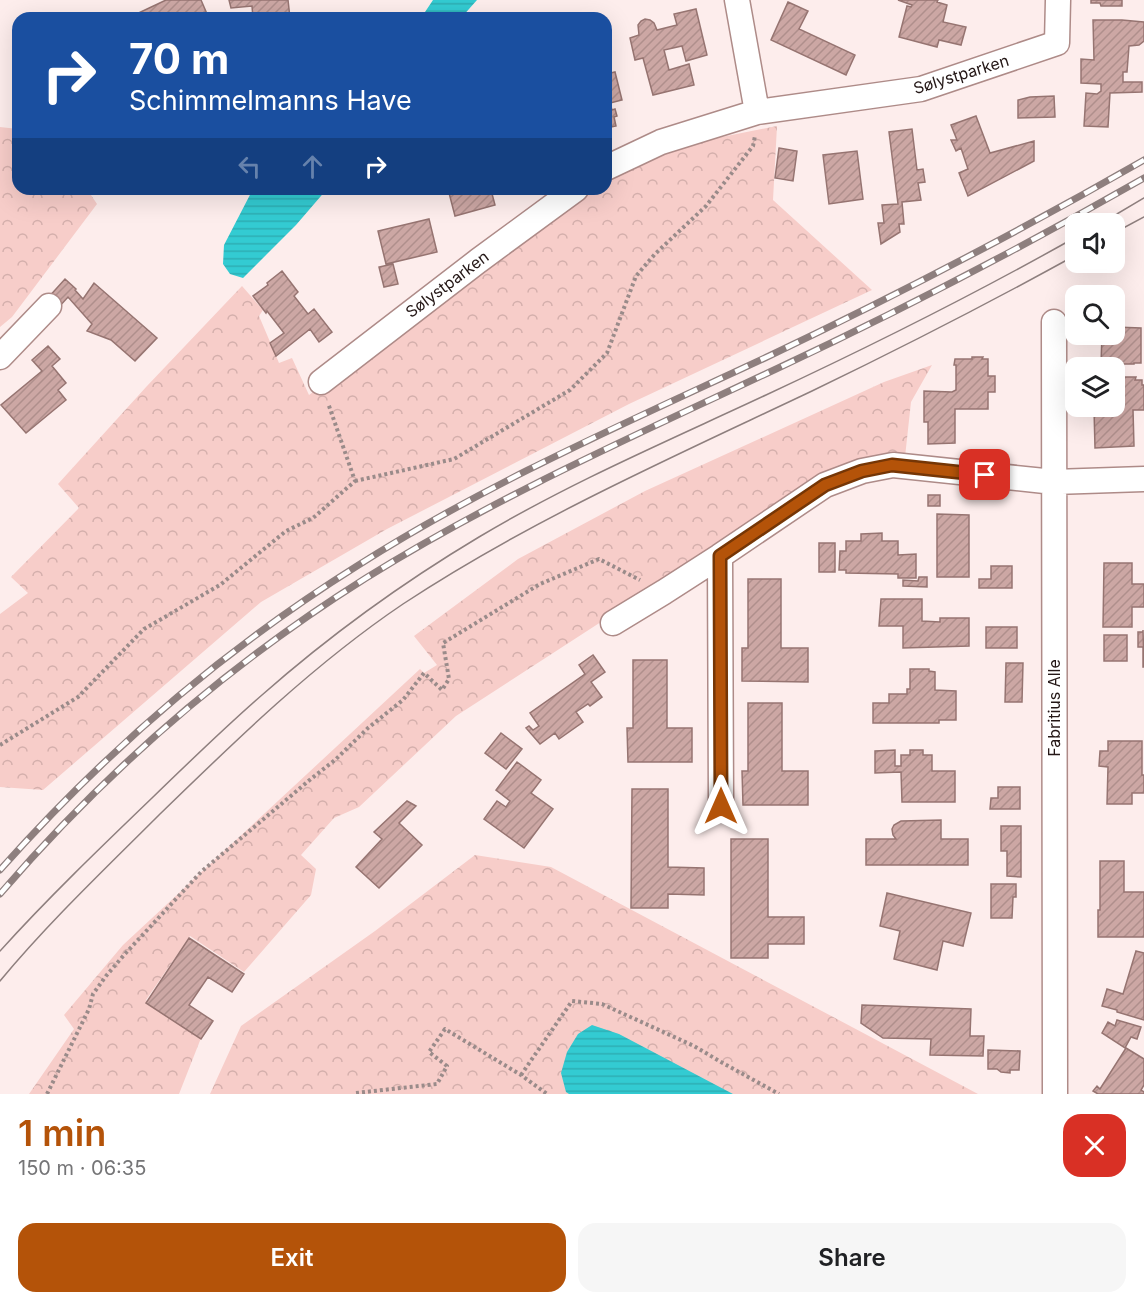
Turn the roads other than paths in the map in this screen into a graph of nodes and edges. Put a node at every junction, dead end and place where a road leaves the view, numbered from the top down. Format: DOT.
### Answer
graph roads {
  1 [pos="737,0"];
  2 [pos="1058,0"];
  3 [pos="758,112"];
  4 [pos="612,165"];
  5 [pos="568,195"];
  6 [pos="49,306"];
  7 [pos="1054,322"];
  8 [pos="0,357"];
  9 [pos="321,382"];
  10 [pos="1144,479"];
  11 [pos="1054,482"];
  12 [pos="720,556"];
  13 [pos="613,623"];
  14 [pos="721,806"];
  15 [pos="1055,1094"];
  1 -- 3 [label="street"];
  2 -- 3 [label="street, Sølystparken"];
  3 -- 4 [label="street, Sølystparken"];
  5 -- 9 [label="street, Sølystparken"];
  6 -- 8 [label="street"];
  7 -- 11 [label="street, Fabritius Alle"];
  10 -- 11 [label="street"];
  11 -- 12 [label="street"];
  11 -- 15 [label="street, Fabritius Alle"];
  12 -- 13 [label="street"];
  12 -- 14 [label="street"];
}
